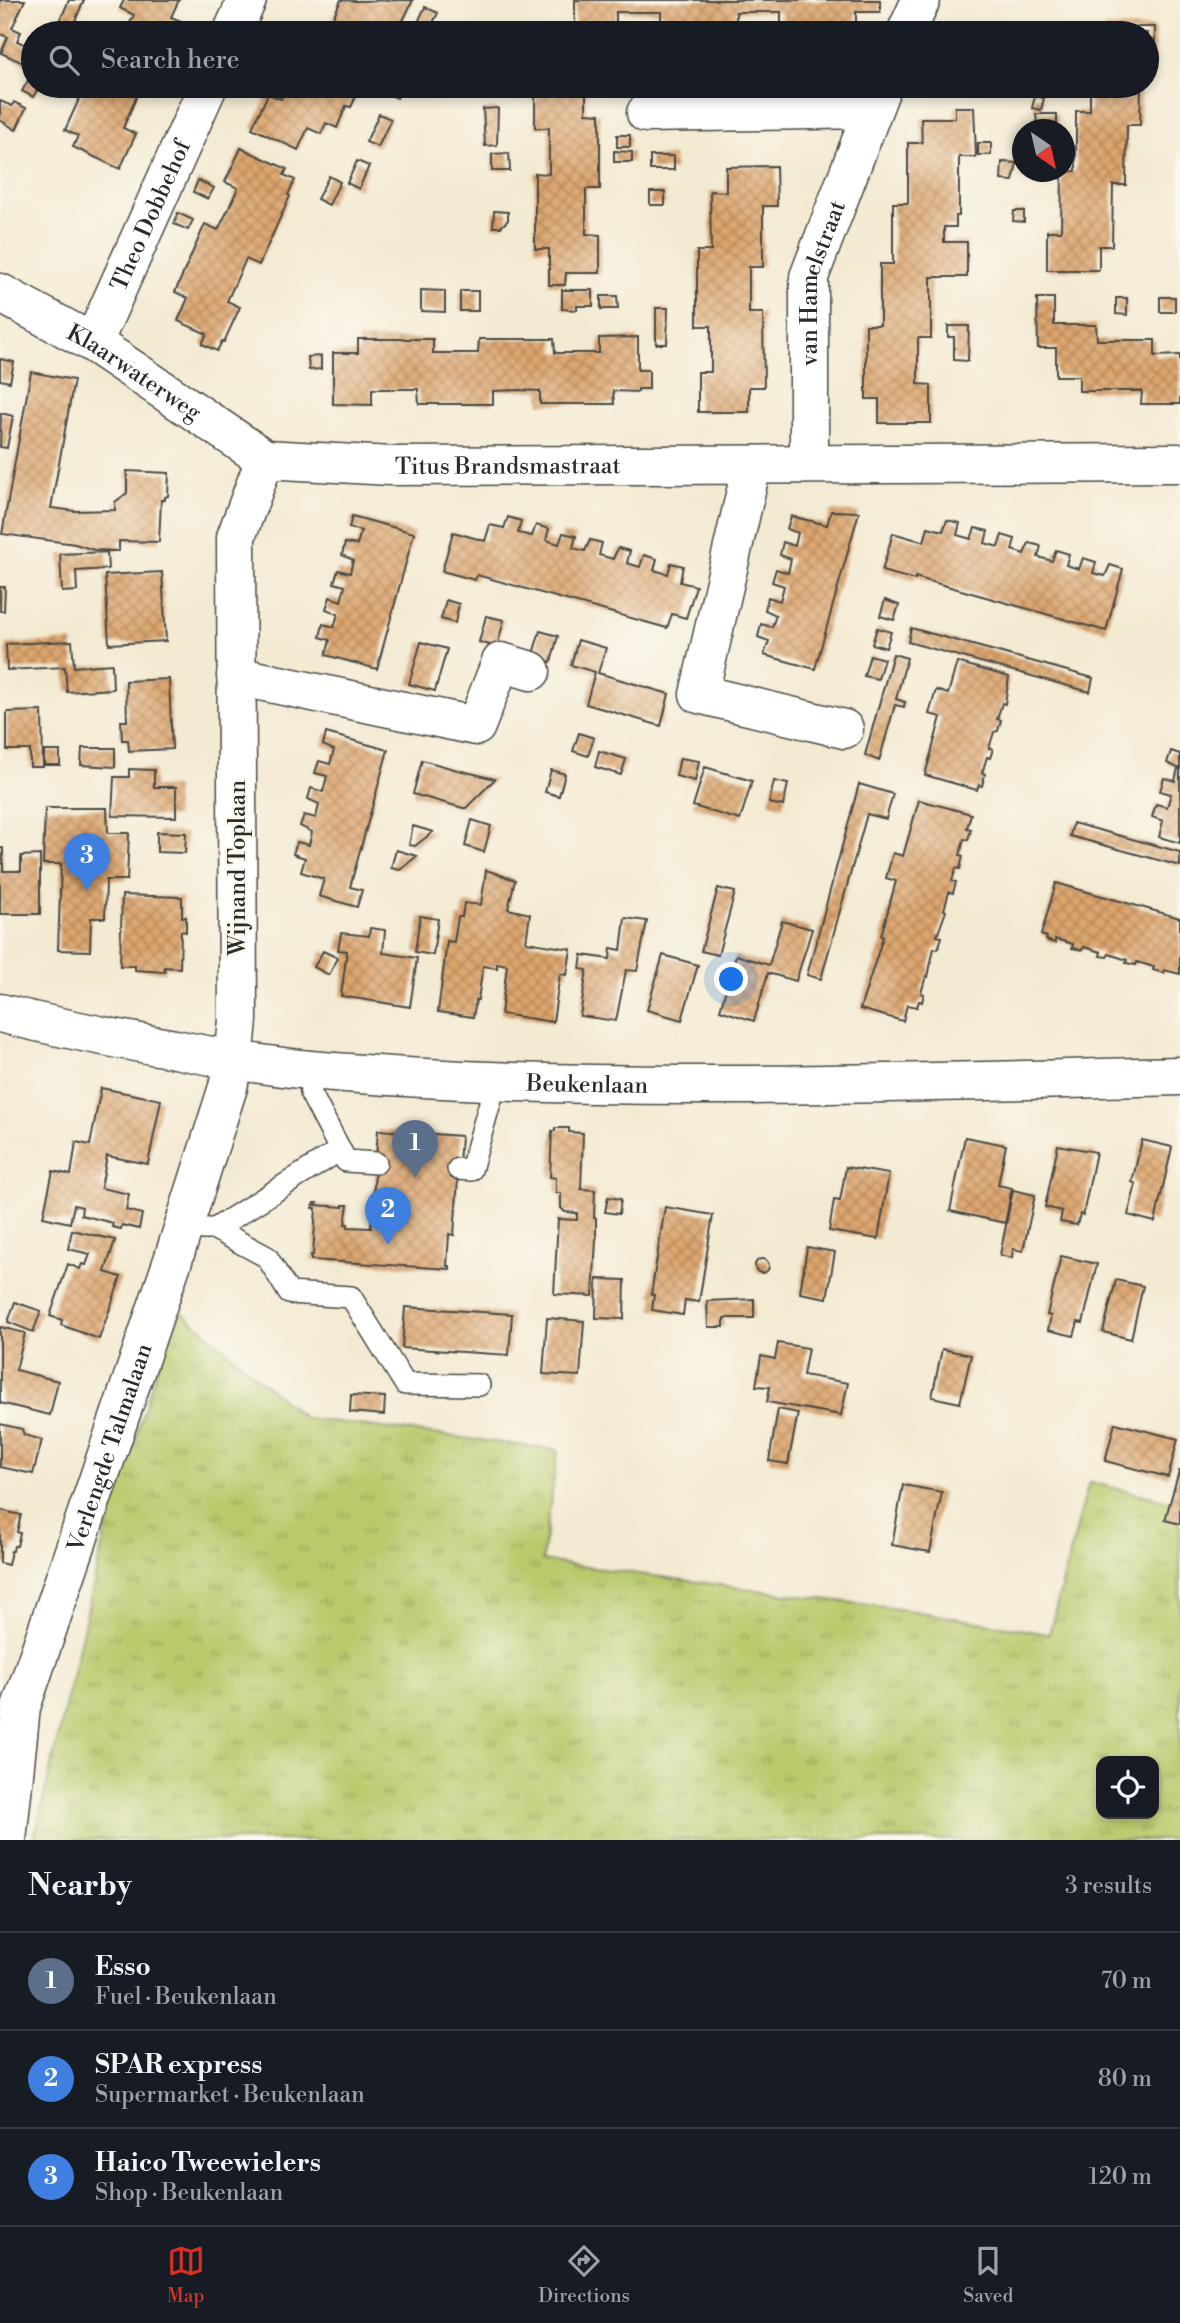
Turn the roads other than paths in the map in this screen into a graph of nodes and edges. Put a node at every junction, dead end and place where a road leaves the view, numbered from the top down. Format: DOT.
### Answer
graph roads {
  1 [pos="247,0"];
  2 [pos="921,0"];
  3 [pos="237,21"];
  4 [pos="911,21"];
  5 [pos="203,98"];
  6 [pos="862,98"];
  7 [pos="876,98"];
  8 [pos="646,113"];
  9 [pos="0,293"];
  10 [pos="93,343"];
  11 [pos="265,459"];
  12 [pos="809,463"];
  13 [pos="1180,463"];
  14 [pos="752,466"];
  15 [pos="531,671"];
  16 [pos="236,676"];
  17 [pos="844,729"];
  18 [pos="0,1013"];
  19 [pos="234,1060"];
  20 [pos="309,1070"];
  21 [pos="1180,1076"];
  22 [pos="496,1081"];
  23 [pos="340,1150"];
  24 [pos="376,1163"];
  25 [pos="458,1169"];
  26 [pos="199,1229"];
  27 [pos="479,1385"];
  28 [pos="7,1840"];
  1 -- 3 [label="street"];
  2 -- 4 [label="street"];
  5 -- 10 [label="street, Theo Dobbehof"];
  6 -- 8 [label="street, van Hamelstraat"];
  7 -- 12 [label="street, van Hamelstraat"];
  9 -- 10 [label="street, Klaarwaterweg"];
  10 -- 11 [label="street, Klaarwaterweg"];
  11 -- 14 [label="street, Titus Brandsmastraat"];
  11 -- 16 [label="street, Wijnand Toplaan"];
  12 -- 13 [label="street, Titus Brandsmastraat"];
  12 -- 14 [label="street, Titus Brandsmastraat"];
  14 -- 17 [label="street"];
  15 -- 16 [label="street"];
  16 -- 19 [label="street, Wijnand Toplaan"];
  18 -- 19 [label="street, Beukenlaan"];
  19 -- 20 [label="street, Beukenlaan"];
  19 -- 26 [label="street, Verlengde Talmalaan"];
  20 -- 22 [label="street, Beukenlaan"];
  20 -- 23 [label="lane"];
  21 -- 22 [label="street, Beukenlaan"];
  22 -- 25 [label="lane"];
  23 -- 24 [label="lane"];
  23 -- 26 [label="lane"];
  26 -- 27 [label="lane"];
  26 -- 28 [label="street, Verlengde Talmalaan"];
}
